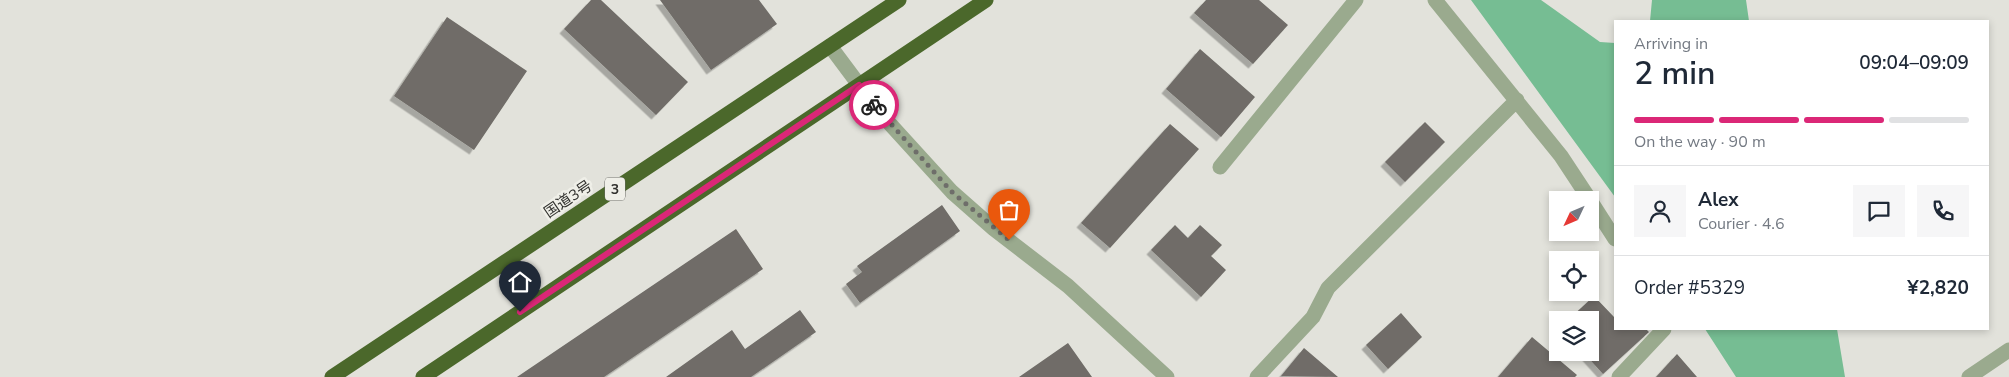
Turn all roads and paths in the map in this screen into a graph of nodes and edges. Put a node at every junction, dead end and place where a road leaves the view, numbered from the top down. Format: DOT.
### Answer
graph roads {
  1 [pos="899,0"];
  2 [pos="986,0"];
  3 [pos="1356,0"];
  4 [pos="1435,0"];
  5 [pos="830,46"];
  6 [pos="859,85"];
  7 [pos="1517,100"];
  8 [pos="1220,167"];
  9 [pos="1584,191"];
  10 [pos="1599,214"];
  11 [pos="1614,237"];
  12 [pos="1663,330"];
  13 [pos="2009,350"];
  14 [pos="332,377"];
  15 [pos="423,377"];
  16 [pos="1167,377"];
  17 [pos="1257,377"];
  18 [pos="1619,377"];
  19 [pos="1969,377"];
  1 -- 5 [label="highway, 国道3号 / 3"];
  2 -- 6 [label="highway"];
  3 -- 8 [label="street"];
  4 -- 7 [label="street"];
  5 -- 6 [label="street"];
  5 -- 14 [label="highway, 国道3号 / 3"];
  6 -- 15 [label="highway"];
  6 -- 16 [label="street"];
  7 -- 9 [label="street"];
  7 -- 17 [label="street"];
  10 -- 11 [label="street"];
  12 -- 18 [label="street"];
  13 -- 19 [label="street"];
}
